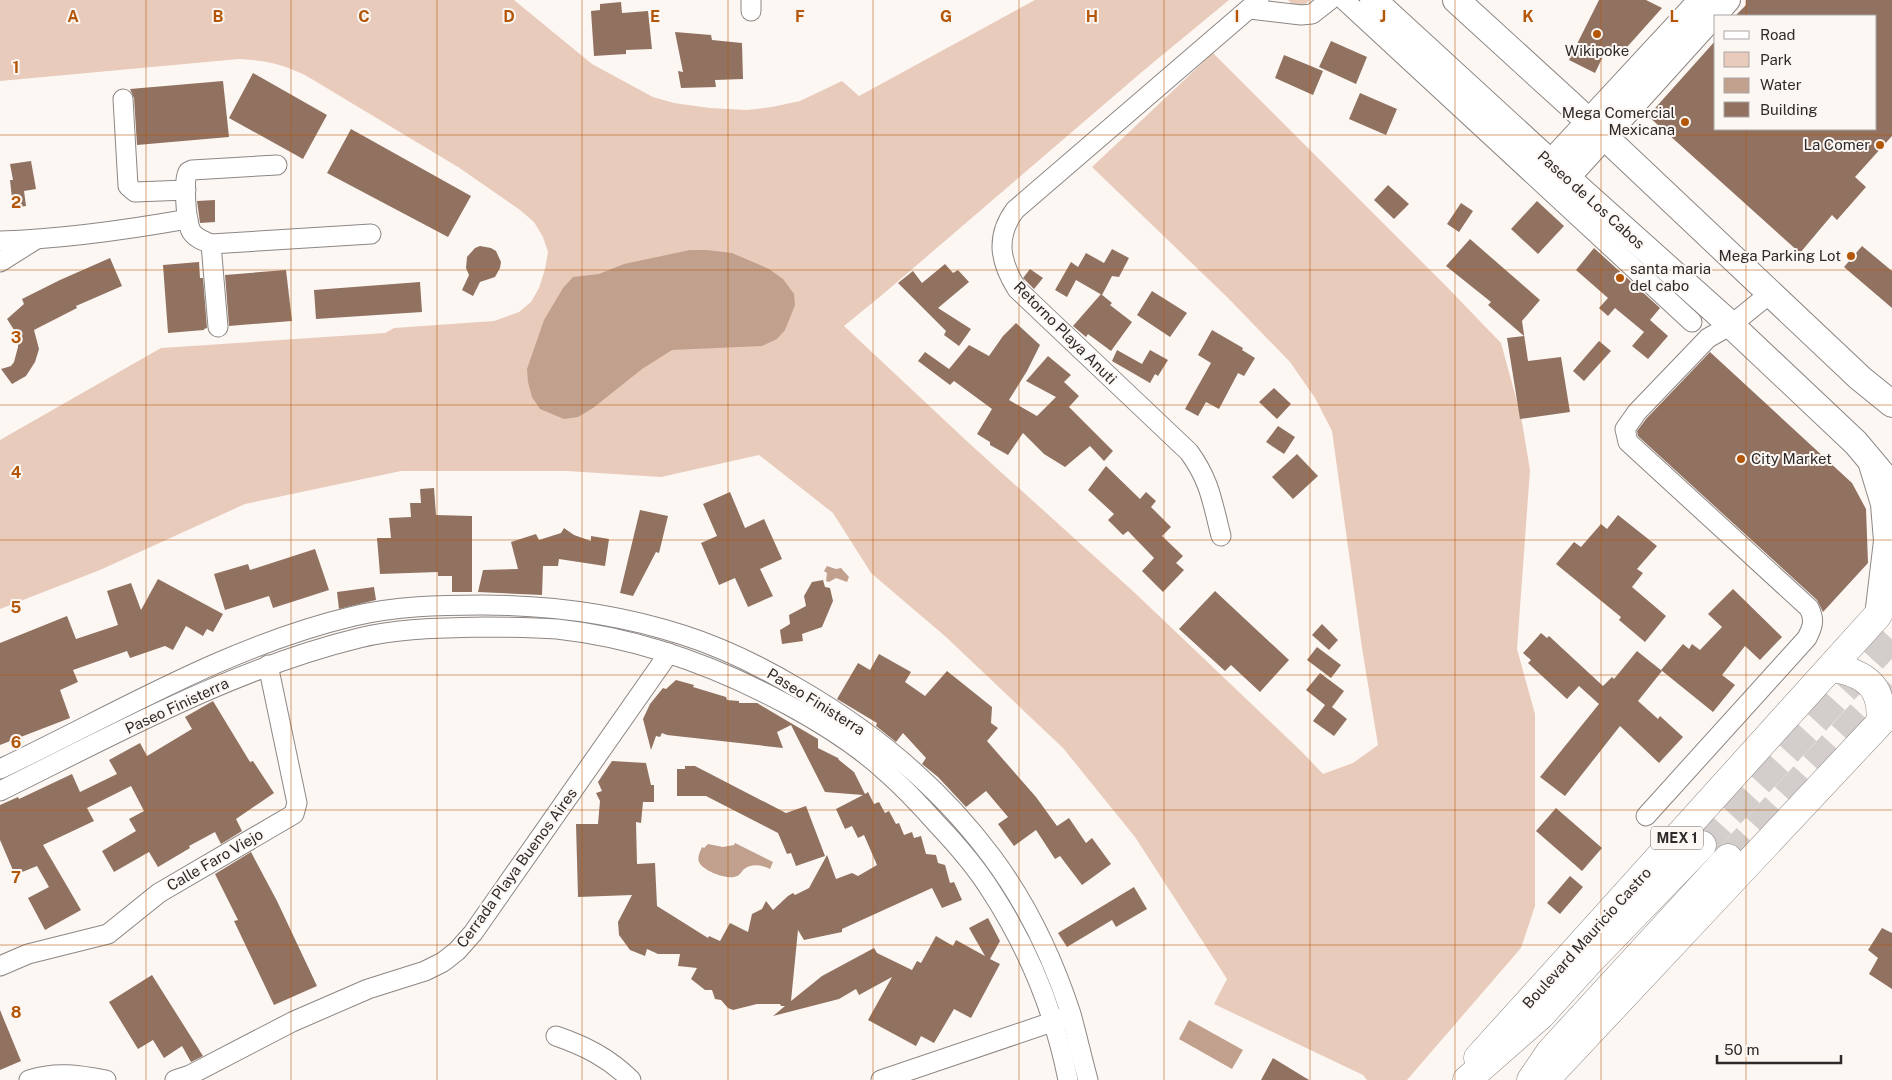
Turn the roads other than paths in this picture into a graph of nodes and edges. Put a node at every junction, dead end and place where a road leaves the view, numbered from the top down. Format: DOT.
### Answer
graph roads {
  1 [pos="1330,0"];
  2 [pos="1344,0"];
  3 [pos="1373,0"];
  4 [pos="1456,0"];
  5 [pos="1701,0"];
  6 [pos="1728,0"];
  7 [pos="1254,5"];
  8 [pos="123,99"];
  9 [pos="1597,130"];
  10 [pos="277,165"];
  11 [pos="1559,171"];
  12 [pos="186,190"];
  13 [pos="188,219"];
  14 [pos="371,234"];
  15 [pos="35,240"];
  16 [pos="0,241"];
  17 [pos="211,244"];
  18 [pos="0,262"];
  19 [pos="1772,292"];
  20 [pos="1692,322"];
  21 [pos="1731,326"];
  22 [pos="218,327"];
  23 [pos="1860,378"];
  24 [pos="1892,389"];
  25 [pos="1892,404"];
  26 [pos="1869,456"];
  27 [pos="1892,486"];
  28 [pos="1220,536"];
  29 [pos="1892,592"];
  30 [pos="356,615"];
  31 [pos="1877,616"];
  32 [pos="360,638"];
  33 [pos="669,653"];
  34 [pos="268,665"];
  35 [pos="1830,669"];
  36 [pos="1886,715"];
  37 [pos="0,769"];
  38 [pos="0,791"];
  39 [pos="1646,816"];
  40 [pos="1702,845"];
  41 [pos="1728,858"];
  42 [pos="1038,933"];
  43 [pos="1021,942"];
  44 [pos="0,966"];
  45 [pos="1071,1016"];
  46 [pos="1053,1022"];
  47 [pos="556,1036"];
  48 [pos="29,1080"];
  49 [pos="106,1080"];
  50 [pos="175,1080"];
  51 [pos="631,1080"];
  52 [pos="881,1080"];
  53 [pos="1068,1080"];
  54 [pos="1088,1080"];
  55 [pos="1458,1080"];
  56 [pos="1467,1080"];
  57 [pos="1530,1080"];
  58 [pos="1545,1080"];
  1 -- 7 [label="street"];
  2 -- 20 [label="street"];
  3 -- 11 [label="main road, Paseo de Los Cabos"];
  4 -- 9 [label="main road"];
  5 -- 9 [label="street"];
  6 -- 9 [label="street"];
  7 -- 28 [label="street, Retorno Playa Anuti"];
  8 -- 12 [label="street"];
  9 -- 11 [label="street"];
  9 -- 19 [label="main road"];
  10 -- 12 [label="street"];
  11 -- 21 [label="main road, Paseo de Los Cabos"];
  12 -- 13 [label="street"];
  13 -- 15 [label="street"];
  13 -- 17 [label="street"];
  14 -- 17 [label="street"];
  15 -- 16 [label="street"];
  15 -- 18 [label="street"];
  17 -- 22 [label="street"];
  19 -- 21 [label="street"];
  19 -- 23 [label="main road"];
  21 -- 26 [label="main road, Paseo de Los Cabos"];
  21 -- 39 [label="street"];
  23 -- 24 [label="street"];
  23 -- 25 [label="main road"];
  26 -- 27 [label="main road, Paseo de Los Cabos"];
  26 -- 31 [label="street"];
  29 -- 31 [label="main road, Boulevard Mauricio Castro / MEX 1"];
  30 -- 32 [label="street"];
  30 -- 37 [label="street, Paseo Finisterra"];
  30 -- 42 [label="street, Paseo Finisterra"];
  31 -- 35 [label="main road, Boulevard Mauricio Castro / MEX 1"];
  32 -- 33 [label="street, Paseo Finisterra"];
  32 -- 34 [label="street, Paseo Finisterra"];
  33 -- 43 [label="street, Paseo Finisterra"];
  33 -- 50 [label="street, Cerrada Playa Buenos Aires"];
  34 -- 38 [label="street, Paseo Finisterra"];
  34 -- 44 [label="street, Calle Faro Viejo"];
  35 -- 36 [label="main road"];
  35 -- 55 [label="main road, Boulevard Mauricio Castro / MEX 1"];
  36 -- 58 [label="main road"];
  40 -- 56 [label="main road, Boulevard Mauricio Castro"];
  41 -- 57 [label="main road"];
  42 -- 43 [label="street"];
  42 -- 45 [label="street, Paseo Finisterra"];
  43 -- 46 [label="street, Paseo Finisterra"];
  45 -- 46 [label="street"];
  45 -- 54 [label="street, Paseo Finisterra"];
  46 -- 52 [label="street"];
  46 -- 53 [label="street, Paseo Finisterra"];
  47 -- 51 [label="street"];
  48 -- 49 [label="street"];
}
